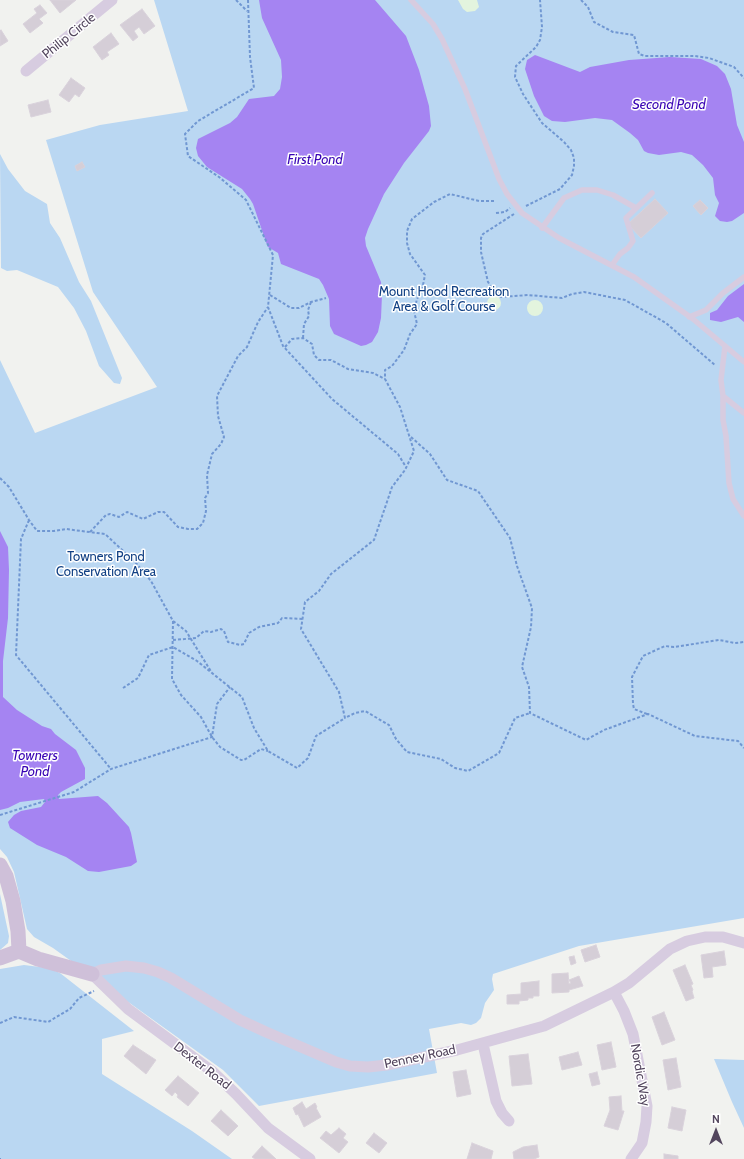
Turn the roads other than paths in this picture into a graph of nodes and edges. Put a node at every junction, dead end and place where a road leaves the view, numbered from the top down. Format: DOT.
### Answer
graph roads {
  1 [pos="112,0"];
  2 [pos="411,0"];
  3 [pos="26,71"];
  4 [pos="652,193"];
  5 [pos="636,208"];
  6 [pos="542,228"];
  7 [pos="612,265"];
  8 [pos="744,277"];
  9 [pos="690,317"];
  10 [pos="725,346"];
  11 [pos="744,362"];
  12 [pos="723,396"];
  13 [pos="744,413"];
  14 [pos="744,516"];
  15 [pos="0,865"];
  16 [pos="744,942"];
  17 [pos="19,951"];
  18 [pos="0,958"];
  19 [pos="95,978"];
  20 [pos="614,992"];
  21 [pos="483,1044"];
  22 [pos="509,1121"];
  23 [pos="310,1159"];
  24 [pos="631,1159"];
  1 -- 3 [label="street, Philip Circle"];
  2 -- 6 [label="lane"];
  4 -- 5 [label="lane"];
  5 -- 6 [label="lane"];
  5 -- 7 [label="lane"];
  6 -- 7 [label="lane"];
  7 -- 9 [label="lane"];
  8 -- 9 [label="lane"];
  9 -- 10 [label="lane"];
  10 -- 11 [label="lane"];
  10 -- 12 [label="lane"];
  12 -- 13 [label="lane"];
  12 -- 14 [label="lane"];
  15 -- 17 [label="street"];
  16 -- 20 [label="street, Penney Road"];
  17 -- 18 [label="street"];
  17 -- 19 [label="street"];
  19 -- 21 [label="street, Penney Road"];
  19 -- 23 [label="street, Dexter Road"];
  20 -- 21 [label="street, Penney Road"];
  20 -- 24 [label="street, Nordic Way"];
  21 -- 22 [label="street"];
}
